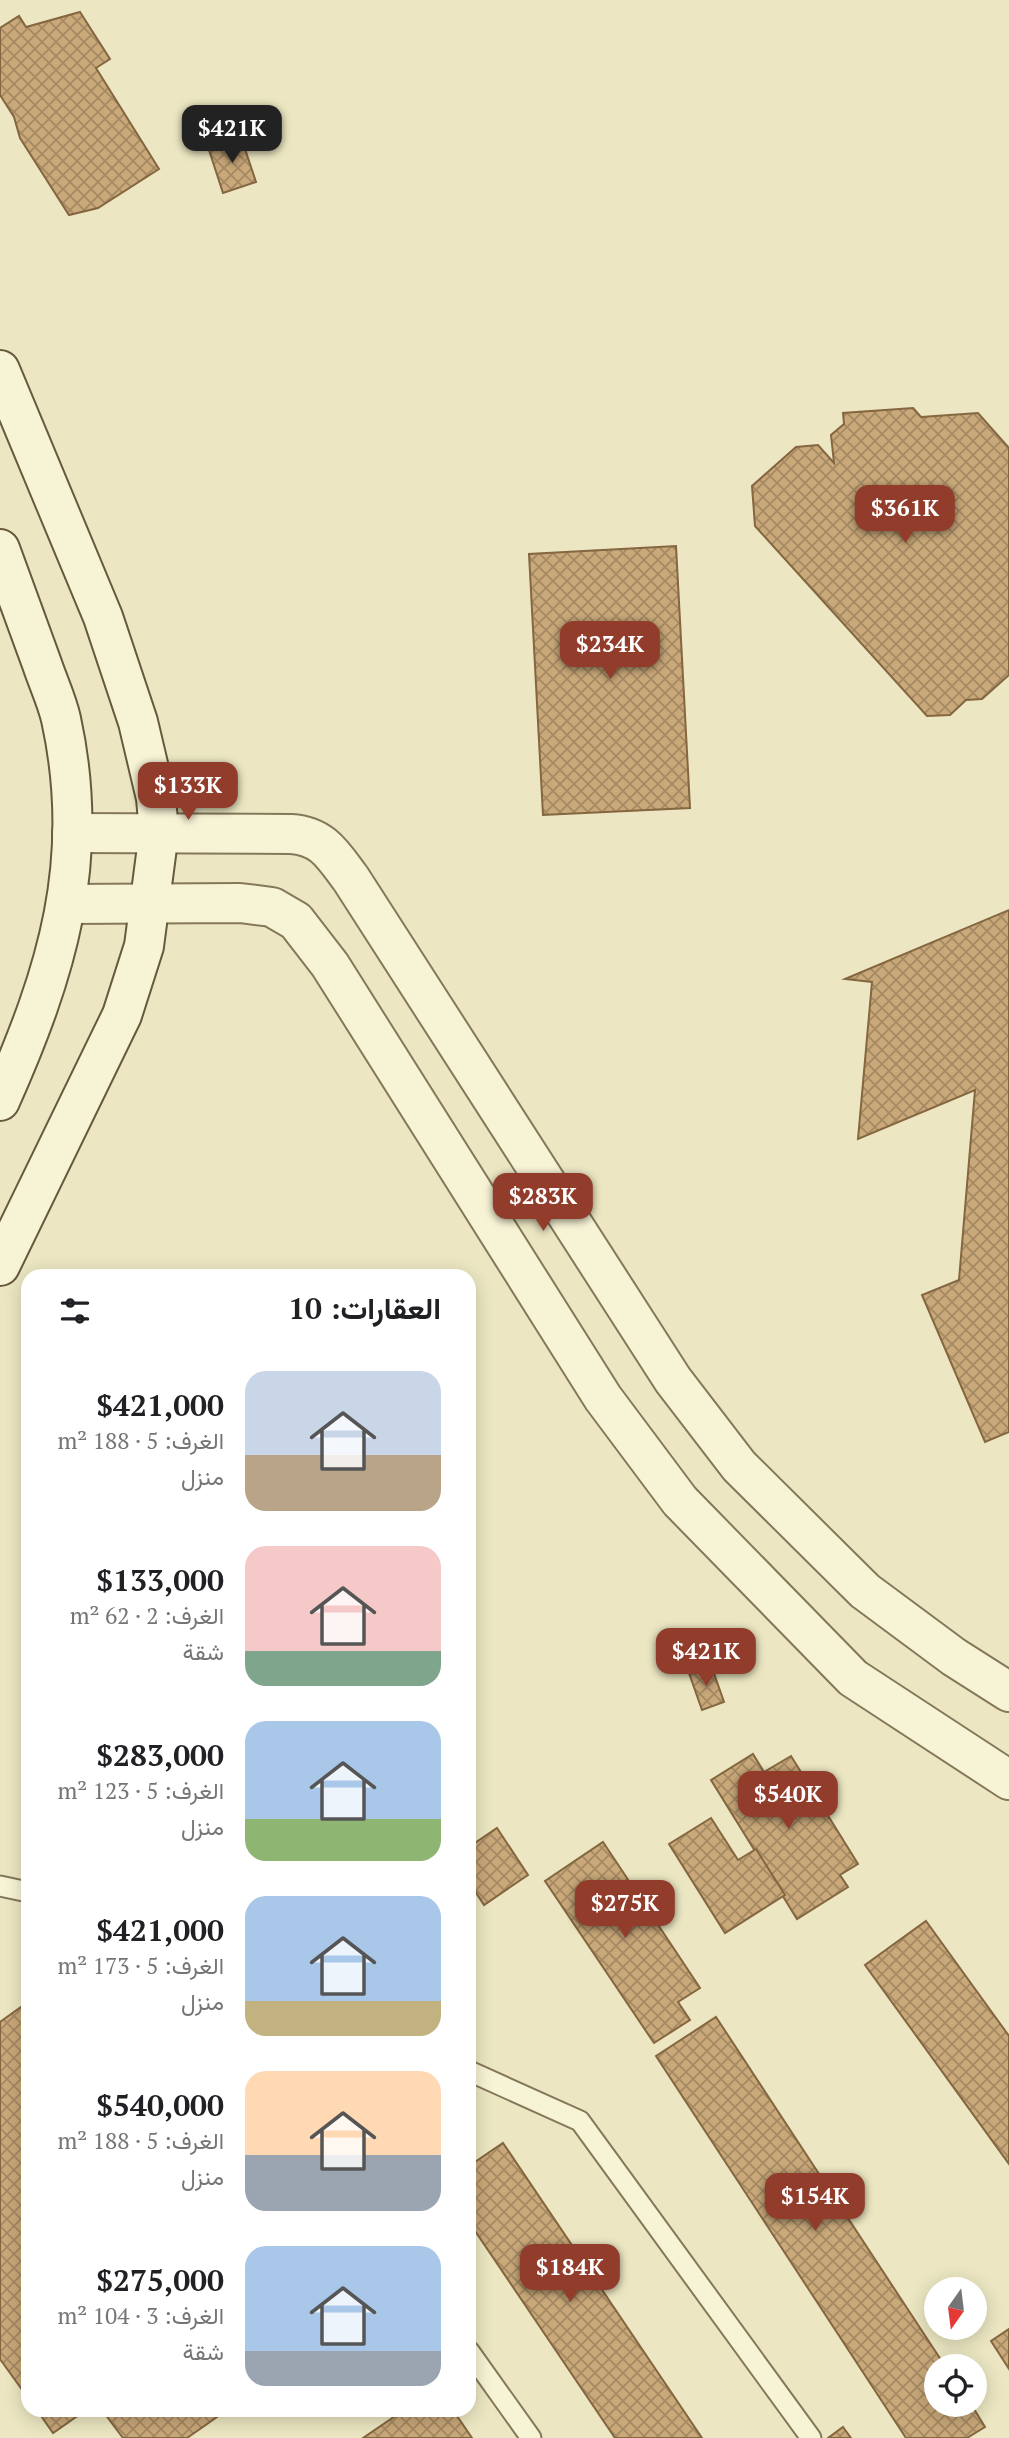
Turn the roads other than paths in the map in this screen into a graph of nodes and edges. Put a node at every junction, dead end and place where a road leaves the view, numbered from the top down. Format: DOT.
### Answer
graph roads {
  1 [pos="0,370"];
  2 [pos="0,549"];
  3 [pos="72,832"];
  4 [pos="159,832"];
  5 [pos="151,903"];
  6 [pos="67,904"];
  7 [pos="0,1101"];
  8 [pos="0,1266"];
  9 [pos="1009,1692"];
  10 [pos="1009,1780"];
  11 [pos="0,1886"];
  12 [pos="21,1890"];
  13 [pos="476,2074"];
  14 [pos="476,2361"];
  15 [pos="531,2438"];
  16 [pos="811,2438"];
  1 -- 4 [label="street"];
  2 -- 3 [label="street"];
  3 -- 4 [label="street"];
  3 -- 6 [label="street"];
  4 -- 5 [label="street"];
  4 -- 9 [label="street"];
  5 -- 6 [label="street"];
  5 -- 8 [label="street"];
  5 -- 10 [label="street"];
  6 -- 7 [label="street"];
  11 -- 12 [label="lane"];
  13 -- 16 [label="lane"];
  14 -- 15 [label="lane"];
}
